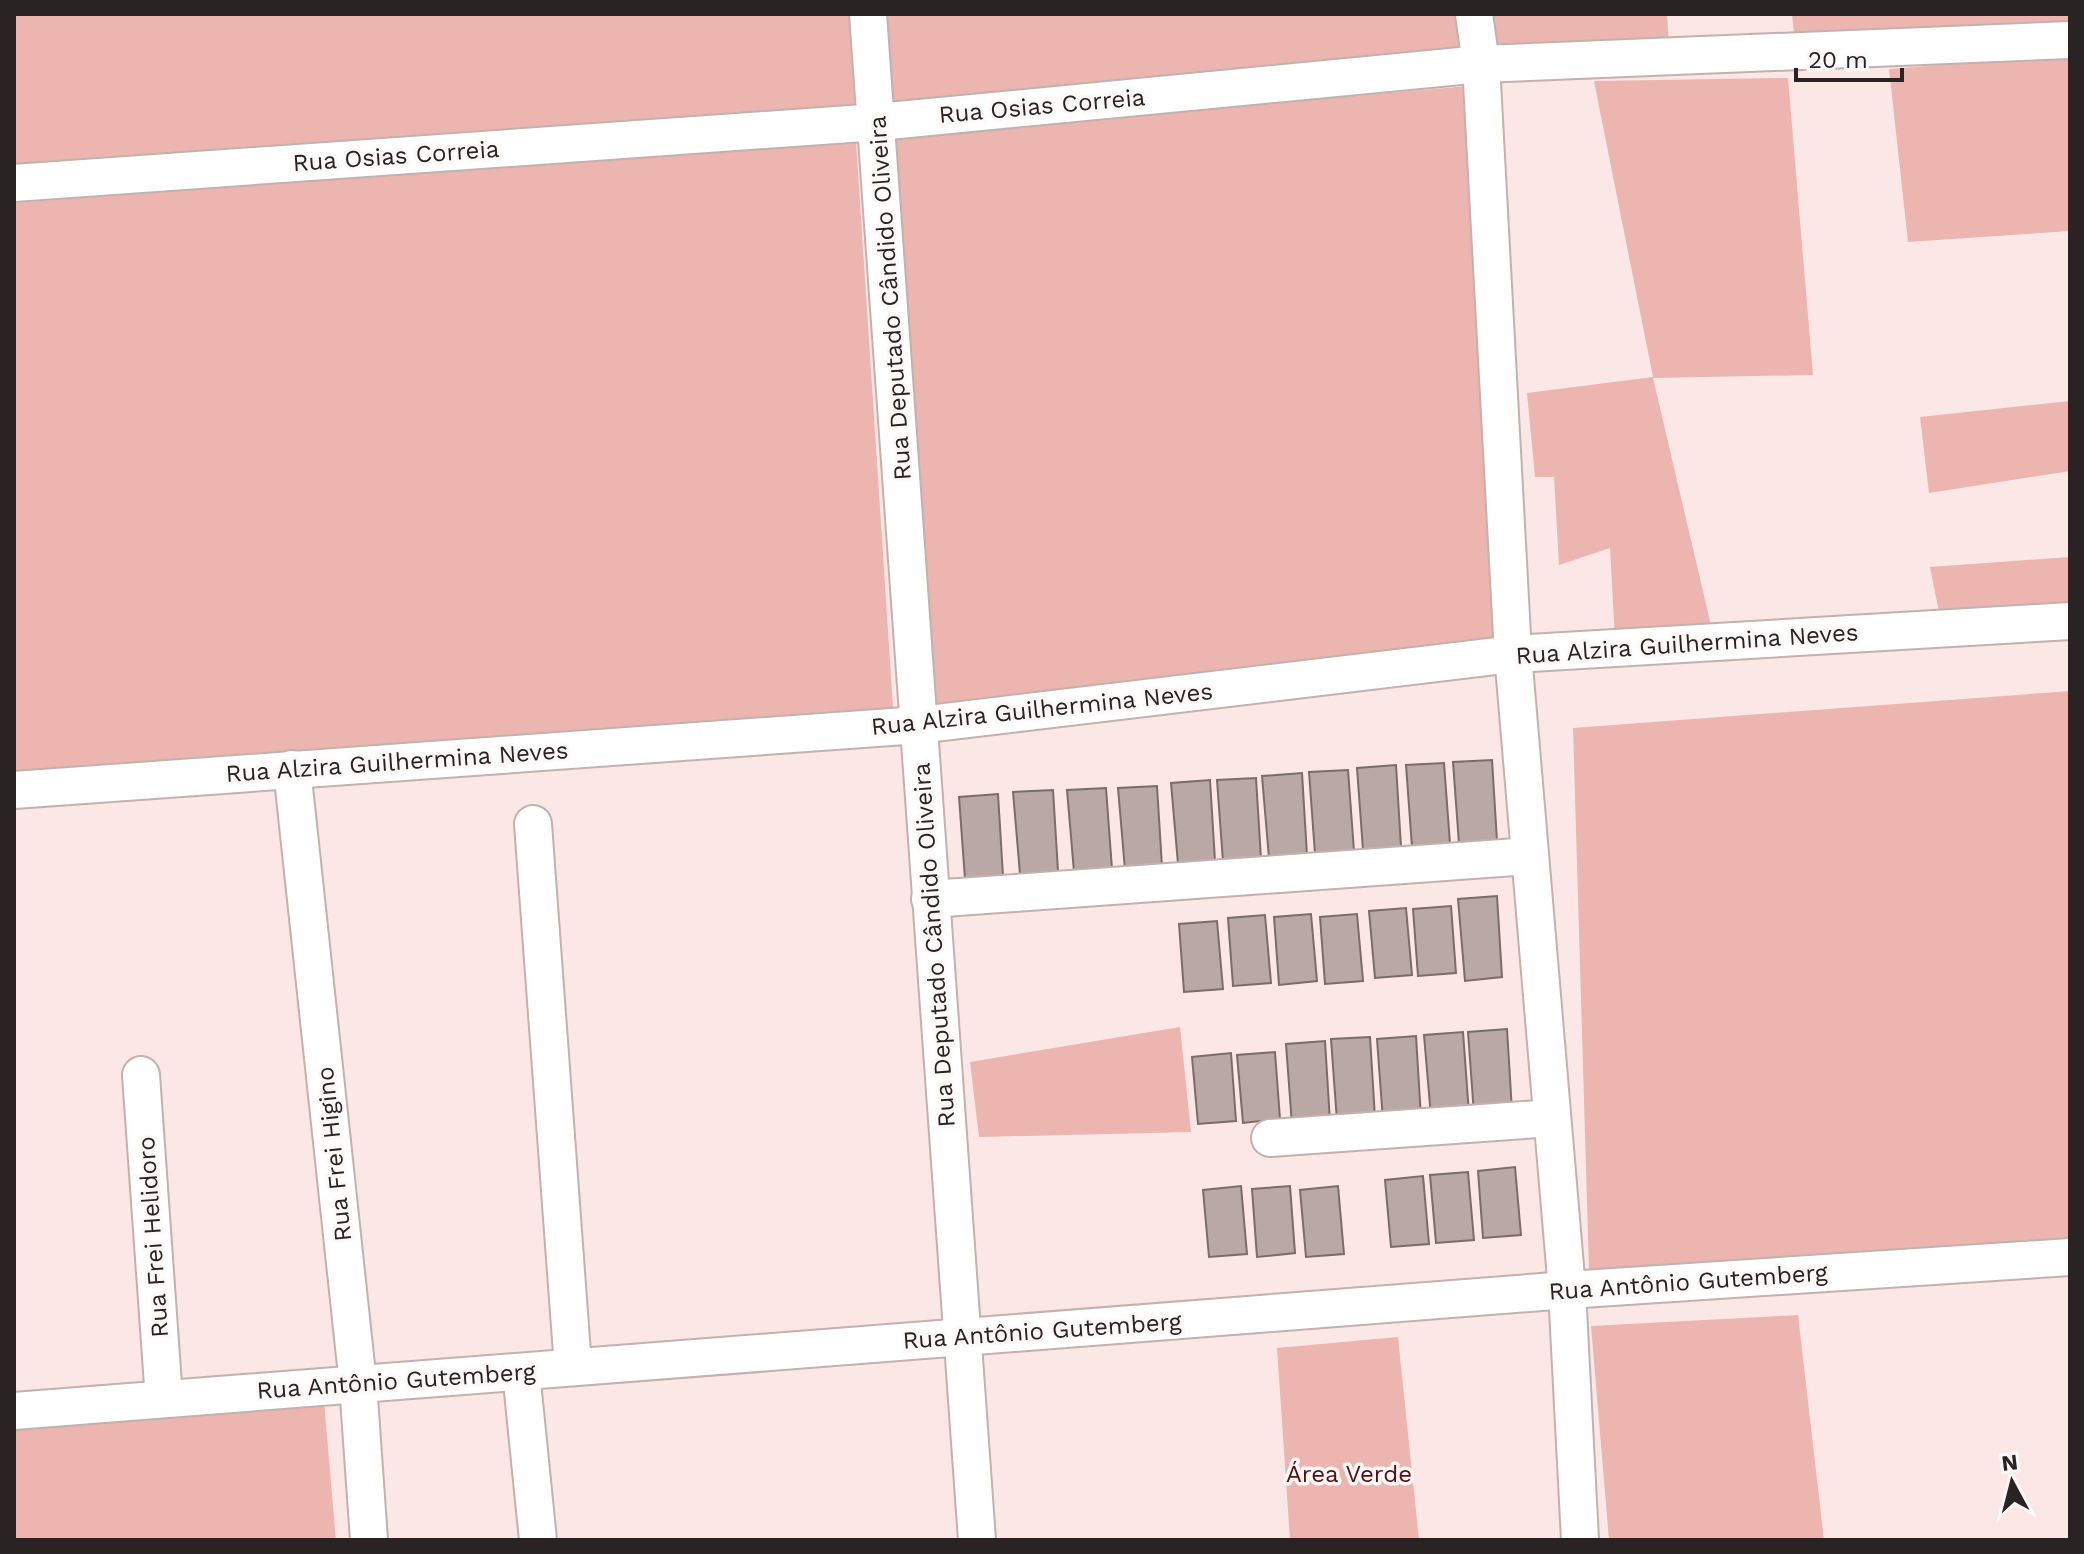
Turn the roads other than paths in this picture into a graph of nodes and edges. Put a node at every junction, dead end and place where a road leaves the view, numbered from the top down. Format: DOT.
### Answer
graph roads {
  1 [pos="868,14"];
  2 [pos="1474,14"];
  3 [pos="2070,40"];
  4 [pos="1481,64"];
  5 [pos="878,122"];
  6 [pos="14,183"];
  7 [pos="2070,621"];
  8 [pos="1513,654"];
  9 [pos="919,725"];
  10 [pos="292,769"];
  11 [pos="14,790"];
  12 [pos="533,824"];
  13 [pos="1530,856"];
  14 [pos="930,899"];
  15 [pos="141,1075"];
  16 [pos="1552,1118"];
  17 [pos="1270,1138"];
  18 [pos="2070,1257"];
  19 [pos="1567,1290"];
  20 [pos="962,1337"];
  21 [pos="573,1367"];
  22 [pos="521,1372"];
  23 [pos="358,1384"];
  24 [pos="164,1399"];
  25 [pos="14,1411"];
  26 [pos="369,1540"];
  27 [pos="538,1540"];
  28 [pos="977,1540"];
  29 [pos="1580,1540"];
  1 -- 5 [label="street, Rua Deputado Cândido Oliveira"];
  2 -- 4 [label="street"];
  3 -- 4 [label="street, Rua Osias Correia"];
  4 -- 5 [label="street, Rua Osias Correia"];
  4 -- 8 [label="street"];
  5 -- 6 [label="street, Rua Osias Correia"];
  5 -- 9 [label="street, Rua Deputado Cândido Oliveira"];
  7 -- 8 [label="street, Rua Alzira Guilhermina Neves"];
  8 -- 9 [label="street, Rua Alzira Guilhermina Neves"];
  8 -- 13 [label="street"];
  9 -- 10 [label="street, Rua Alzira Guilhermina Neves"];
  9 -- 14 [label="street, Rua Deputado Cândido Oliveira"];
  10 -- 11 [label="street, Rua Alzira Guilhermina Neves"];
  10 -- 23 [label="street, Rua Frei Higino"];
  12 -- 21 [label="street"];
  13 -- 14 [label="street"];
  13 -- 16 [label="street"];
  14 -- 20 [label="street, Rua Deputado Cândido Oliveira"];
  15 -- 24 [label="street, Rua Frei Helidoro"];
  16 -- 17 [label="street"];
  16 -- 19 [label="street"];
  18 -- 19 [label="street, Rua Antônio Gutemberg"];
  19 -- 20 [label="street, Rua Antônio Gutemberg"];
  19 -- 29 [label="street"];
  20 -- 21 [label="street, Rua Antônio Gutemberg"];
  20 -- 28 [label="street, Rua Deputado Cândido Oliveira"];
  21 -- 22 [label="street, Rua Antônio Gutemberg"];
  22 -- 23 [label="street, Rua Antônio Gutemberg"];
  22 -- 27 [label="street"];
  23 -- 24 [label="street, Rua Antônio Gutemberg"];
  23 -- 26 [label="street, Rua Frei Higino"];
  24 -- 25 [label="street, Rua Antônio Gutemberg"];
}
